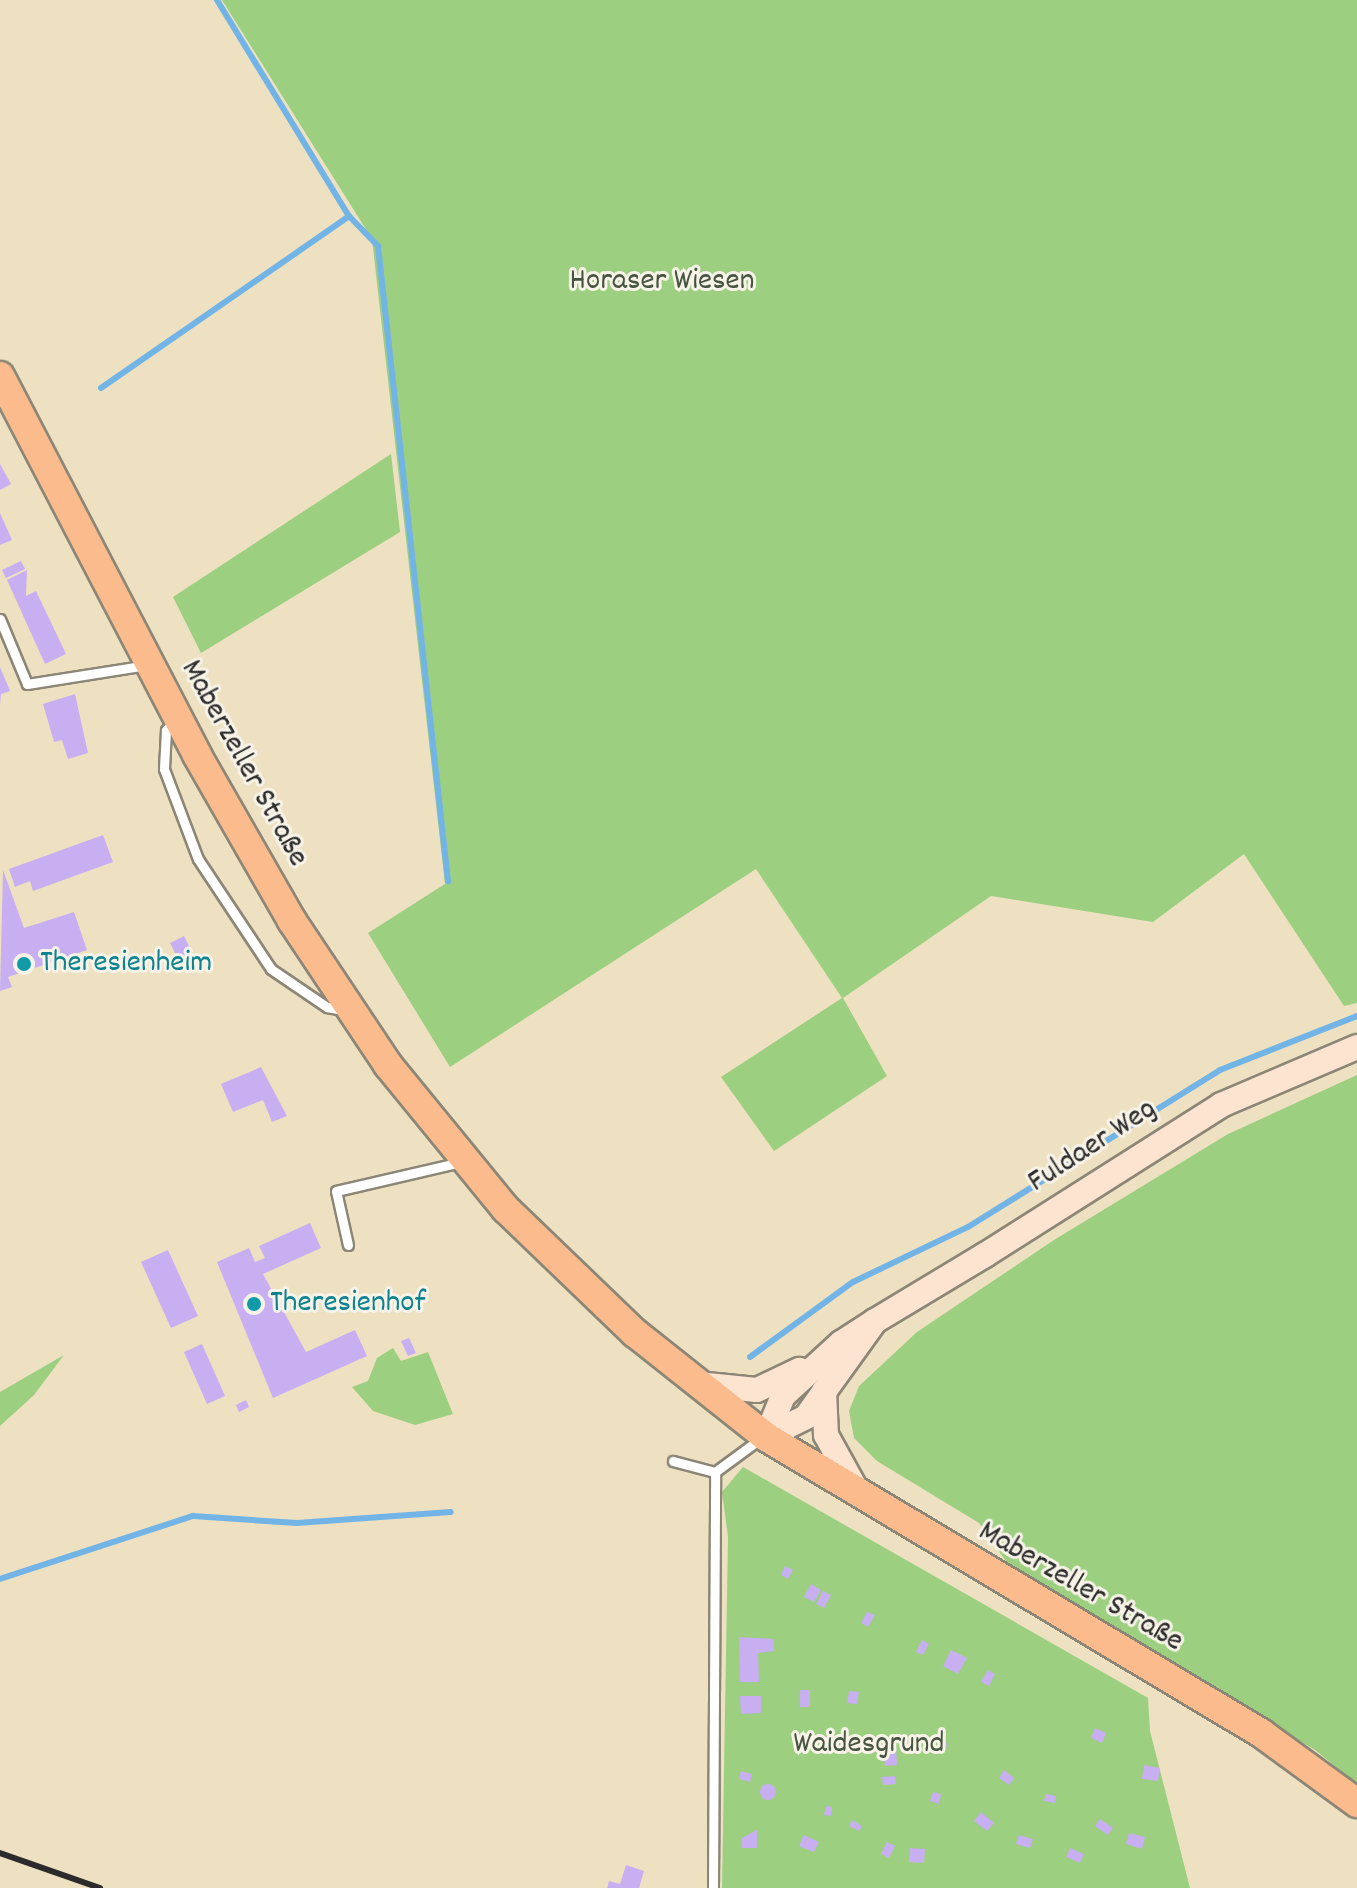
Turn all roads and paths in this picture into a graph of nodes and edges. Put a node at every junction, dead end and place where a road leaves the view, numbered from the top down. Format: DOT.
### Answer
graph roads {
  1 [pos="0,376"];
  2 [pos="0,619"];
  3 [pos="150,665"];
  4 [pos="178,719"];
  5 [pos="351,1011"];
  6 [pos="1357,1047"];
  7 [pos="465,1161"];
  8 [pos="348,1245"];
  9 [pos="875,1321"];
  10 [pos="812,1364"];
  11 [pos="696,1384"];
  12 [pos="824,1391"];
  13 [pos="766,1437"];
  14 [pos="673,1461"];
  15 [pos="715,1472"];
  16 [pos="859,1495"];
  17 [pos="1357,1803"];
  18 [pos="713,1888"];
  1 -- 3 [label="main road, Maberzeller Straße"];
  2 -- 3 [label="lane"];
  3 -- 4 [label="main road, Maberzeller Straße"];
  4 -- 5 [label="main road, Maberzeller Straße"];
  4 -- 5 [label="lane"];
  5 -- 7 [label="main road, Maberzeller Straße"];
  6 -- 9 [label="main road, Fuldaer Weg"];
  7 -- 8 [label="lane"];
  7 -- 11 [label="main road, Maberzeller Straße"];
  9 -- 10 [label="main road, Fuldaer Weg"];
  9 -- 12 [label="main road, Fuldaer Weg"];
  10 -- 11 [label="main road"];
  10 -- 13 [label="main road, Fuldaer Weg"];
  11 -- 13 [label="main road, Maberzeller Straße"];
  12 -- 13 [label="main road, Fuldaer Weg"];
  12 -- 16 [label="main road"];
  13 -- 15 [label="lane"];
  13 -- 16 [label="main road, Maberzeller Straße"];
  14 -- 15 [label="lane"];
  15 -- 18 [label="lane"];
  16 -- 17 [label="main road, Maberzeller Straße"];
}
